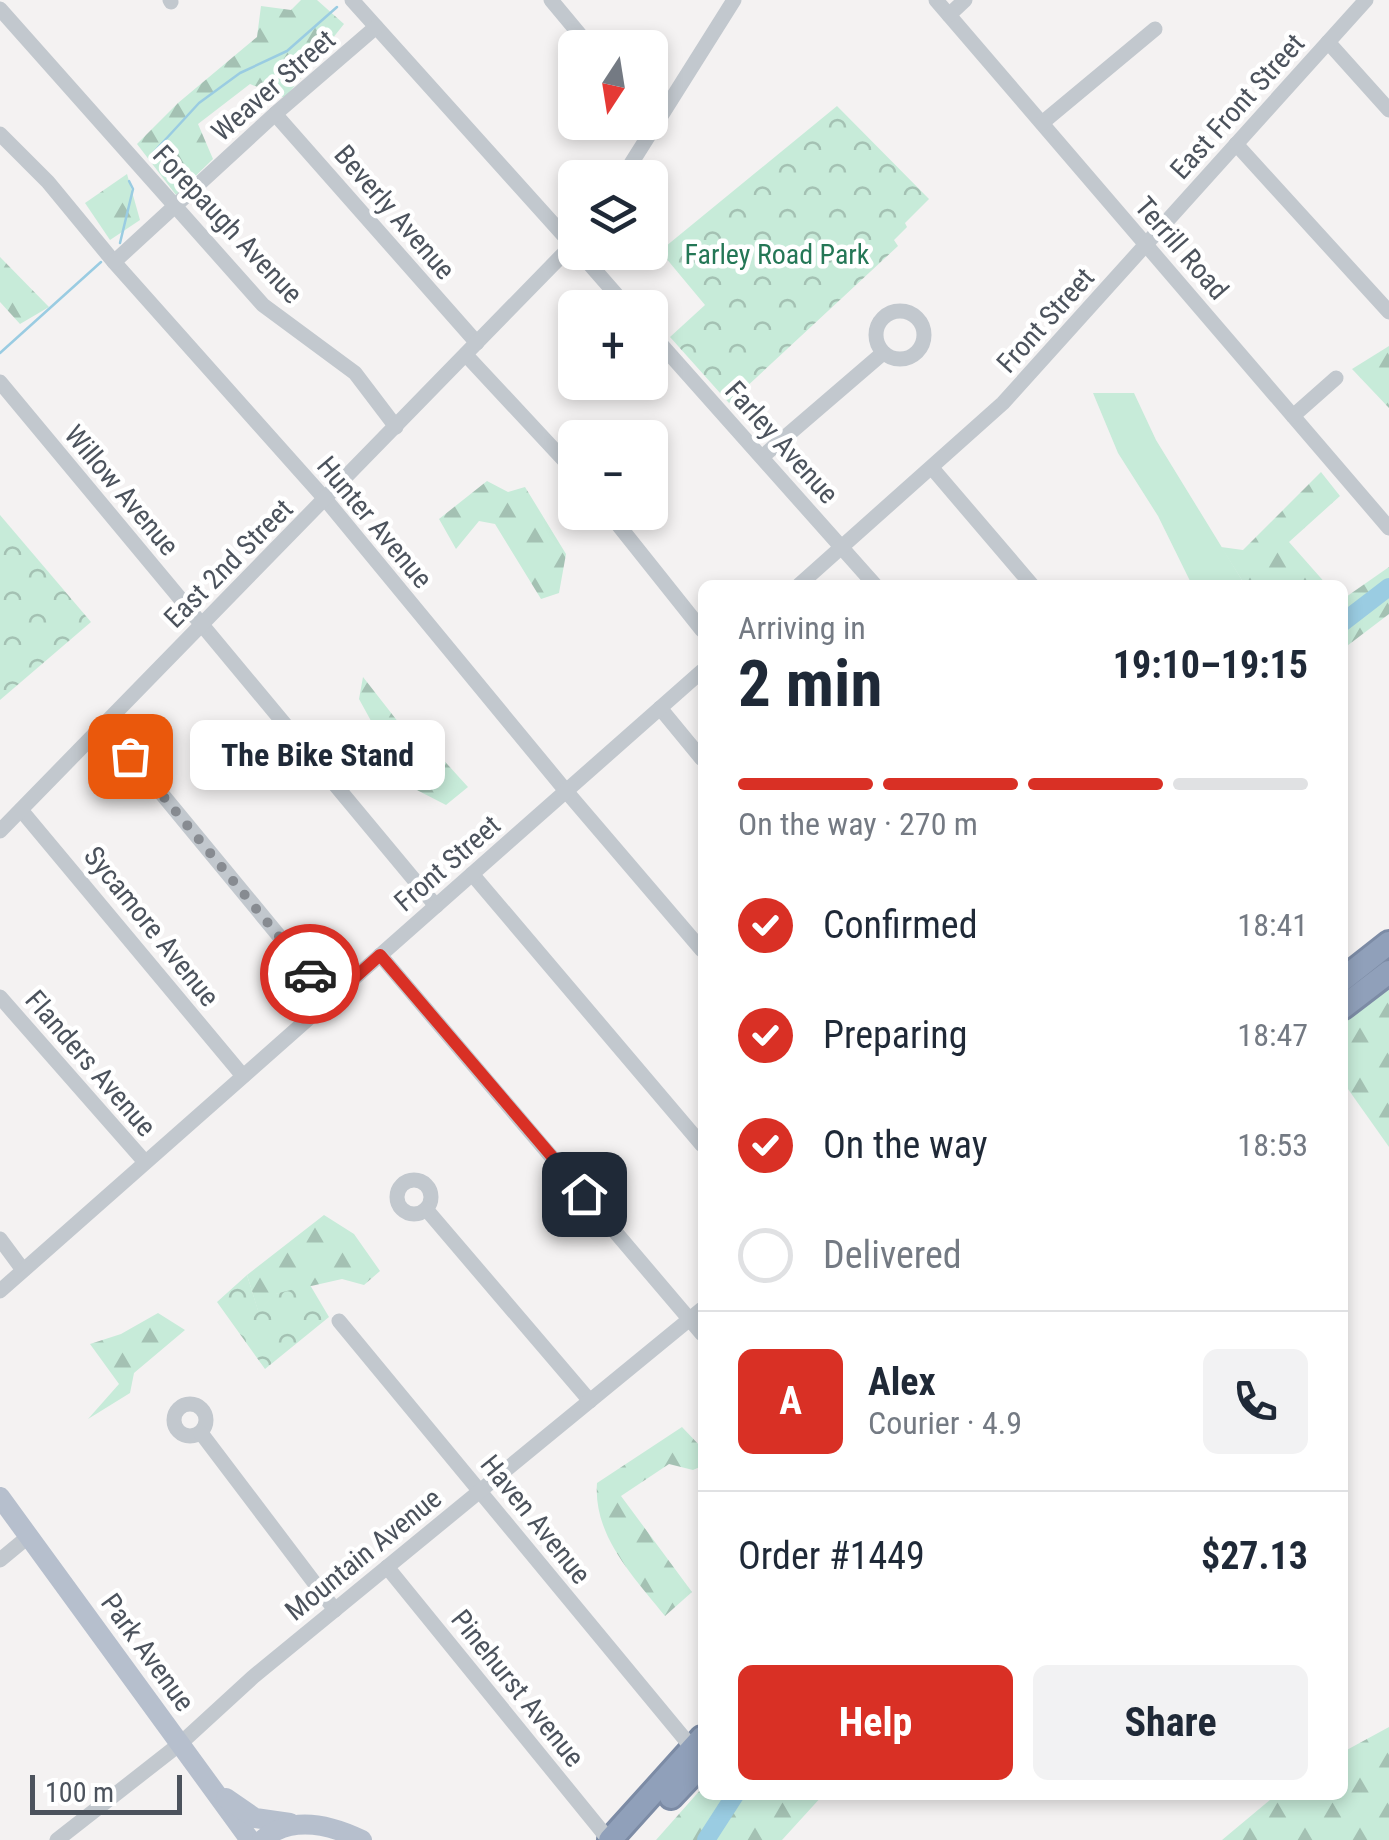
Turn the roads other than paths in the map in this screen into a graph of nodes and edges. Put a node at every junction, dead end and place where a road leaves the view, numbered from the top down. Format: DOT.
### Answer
graph roads {
  1 [pos="352,0"];
  2 [pos="551,0"];
  3 [pos="734,0"];
  4 [pos="936,0"];
  5 [pos="966,0"];
  6 [pos="1366,0"];
  7 [pos="0,9"];
  8 [pos="949,15"];
  9 [pos="376,28"];
  10 [pos="1155,29"];
  11 [pos="576,30"];
  12 [pos="1328,42"];
  13 [pos="668,99"];
  14 [pos="1389,110"];
  15 [pos="275,114"];
  16 [pos="1042,123"];
  17 [pos="0,134"];
  18 [pos="1236,144"];
  19 [pos="174,207"];
  20 [pos="558,228"];
  21 [pos="1146,245"];
  22 [pos="114,262"];
  23 [pos="558,264"];
  24 [pos="595,270"];
  25 [pos="612,290"];
  26 [pos="1389,312"];
  27 [pos="472,349"];
  28 [pos="668,352"];
  29 [pos="883,353"];
  30 [pos="1336,378"];
  31 [pos="0,382"];
  32 [pos="1293,416"];
  33 [pos="396,427"];
  34 [pos="558,452"];
  35 [pos="762,457"];
  36 [pos="932,468"];
  37 [pos="326,500"];
  38 [pos="1389,528"];
  39 [pos="622,530"];
  40 [pos="842,547"];
  41 [pos="806,580"];
  42 [pos="872,580"];
  43 [pos="1028,580"];
  44 [pos="202,624"];
  45 [pos="698,625"];
  46 [pos="698,674"];
  47 [pos="660,708"];
  48 [pos="105,725"];
  49 [pos="698,754"];
  50 [pos="566,792"];
  51 [pos="21,810"];
  52 [pos="0,831"];
  53 [pos="472,874"];
  54 [pos="436,906"];
  55 [pos="1389,943"];
  56 [pos="698,945"];
  57 [pos="380,955"];
  58 [pos="1389,972"];
  59 [pos="1348,975"];
  60 [pos="0,997"];
  61 [pos="331,999"];
  62 [pos="1348,1003"];
  63 [pos="243,1076"];
  64 [pos="698,1139"];
  65 [pos="146,1162"];
  66 [pos="426,1209"];
  67 [pos="0,1239"];
  68 [pos="24,1270"];
  69 [pos="0,1290"];
  70 [pos="696,1314"];
  71 [pos="339,1321"];
  72 [pos="590,1401"];
  73 [pos="201,1432"];
  74 [pos="481,1490"];
  75 [pos="0,1497"];
  76 [pos="29,1536"];
  77 [pos="0,1560"];
  78 [pos="387,1567"];
  79 [pos="334,1610"];
  80 [pos="181,1743"];
  81 [pos="698,1749"];
  82 [pos="698,1753"];
  83 [pos="698,1754"];
  84 [pos="212,1788"];
  85 [pos="296,1832"];
  86 [pos="57,1840"];
  87 [pos="250,1840"];
  88 [pos="262,1840"];
  89 [pos="362,1840"];
  90 [pos="610,1840"];
  91 [pos="632,1840"];
  1 -- 9 [label="street"];
  2 -- 11 [label="street"];
  3 -- 13 [label="street"];
  4 -- 8 [label="street, Terrill Road"];
  5 -- 8 [label="street"];
  6 -- 12 [label="street, East Front Street"];
  7 -- 19 [label="street, Forepaugh Avenue"];
  8 -- 16 [label="street, Terrill Road"];
  9 -- 15 [label="street, Weaver Street"];
  9 -- 20 [label="street"];
  10 -- 16 [label="street"];
  12 -- 14 [label="street"];
  12 -- 18 [label="street, East Front Street"];
  15 -- 19 [label="street, Weaver Street"];
  15 -- 27 [label="street, Beverly Avenue"];
  16 -- 21 [label="street, Terrill Road"];
  17 -- 22 [label="street, Hunter Avenue"];
  18 -- 21 [label="street, East Front Street"];
  18 -- 26 [label="street"];
  19 -- 22 [label="street, Weaver Street"];
  19 -- 33 [label="street, Forepaugh Avenue"];
  21 -- 32 [label="street, Terrill Road"];
  21 -- 36 [label="street, Front Street"];
  22 -- 37 [label="street, Hunter Avenue"];
  23 -- 27 [label="street, East 2nd Street"];
  24 -- 25 [label="street"];
  27 -- 33 [label="street, East 2nd Street"];
  27 -- 34 [label="street, Beverly Avenue"];
  28 -- 35 [label="street, Farley Avenue"];
  29 -- 35 [label="street"];
  30 -- 32 [label="street"];
  31 -- 44 [label="street, Willow Avenue"];
  32 -- 38 [label="street, Terrill Road"];
  33 -- 37 [label="street, East 2nd Street"];
  35 -- 40 [label="street, Farley Avenue"];
  36 -- 40 [label="street, Front Street"];
  36 -- 43 [label="street"];
  37 -- 44 [label="street, East 2nd Street"];
  37 -- 50 [label="street, Hunter Avenue"];
  39 -- 45 [label="street"];
  40 -- 41 [label="street, Front Street"];
  40 -- 42 [label="street, Farley Avenue"];
  44 -- 48 [label="street, East 2nd Street"];
  44 -- 54 [label="street, Willow Avenue"];
  46 -- 47 [label="street, Front Street"];
  47 -- 49 [label="street"];
  47 -- 50 [label="street, Front Street"];
  48 -- 51 [label="street, East 2nd Street"];
  48 -- 61 [label="street"];
  50 -- 53 [label="street, Front Street"];
  50 -- 56 [label="street, Hunter Avenue"];
  51 -- 52 [label="street, East 2nd Street"];
  51 -- 63 [label="street, Sycamore Avenue"];
  53 -- 54 [label="street, Front Street"];
  53 -- 64 [label="street"];
  54 -- 57 [label="street, Front Street"];
  55 -- 59 [label="highway"];
  57 -- 61 [label="street, Front Street"];
  57 -- 70 [label="street"];
  58 -- 62 [label="highway"];
  60 -- 65 [label="street, Flanders Avenue"];
  61 -- 63 [label="street, Front Street"];
  63 -- 65 [label="street, Front Street"];
  65 -- 68 [label="street, Front Street"];
  66 -- 72 [label="street"];
  67 -- 68 [label="street"];
  68 -- 69 [label="street, Front Street"];
  70 -- 72 [label="street, Mountain Avenue"];
  71 -- 74 [label="street, Haven Avenue"];
  72 -- 74 [label="street, Mountain Avenue"];
  73 -- 79 [label="street"];
  74 -- 78 [label="street, Mountain Avenue"];
  74 -- 81 [label="street, Haven Avenue"];
  75 -- 76 [label="main road, Park Avenue"];
  76 -- 77 [label="street"];
  76 -- 80 [label="main road, Park Avenue"];
  78 -- 79 [label="street, Mountain Avenue"];
  78 -- 90 [label="street, Pinehurst Avenue"];
  79 -- 80 [label="street, Mountain Avenue"];
  80 -- 84 [label="main road, Park Avenue"];
  80 -- 86 [label="street, Mountain Avenue"];
  82 -- 90 [label="highway"];
  83 -- 91 [label="highway"];
  84 -- 85 [label="main road"];
  84 -- 87 [label="main road, Park Avenue"];
  85 -- 88 [label="main road"];
  85 -- 89 [label="main road"];
}
